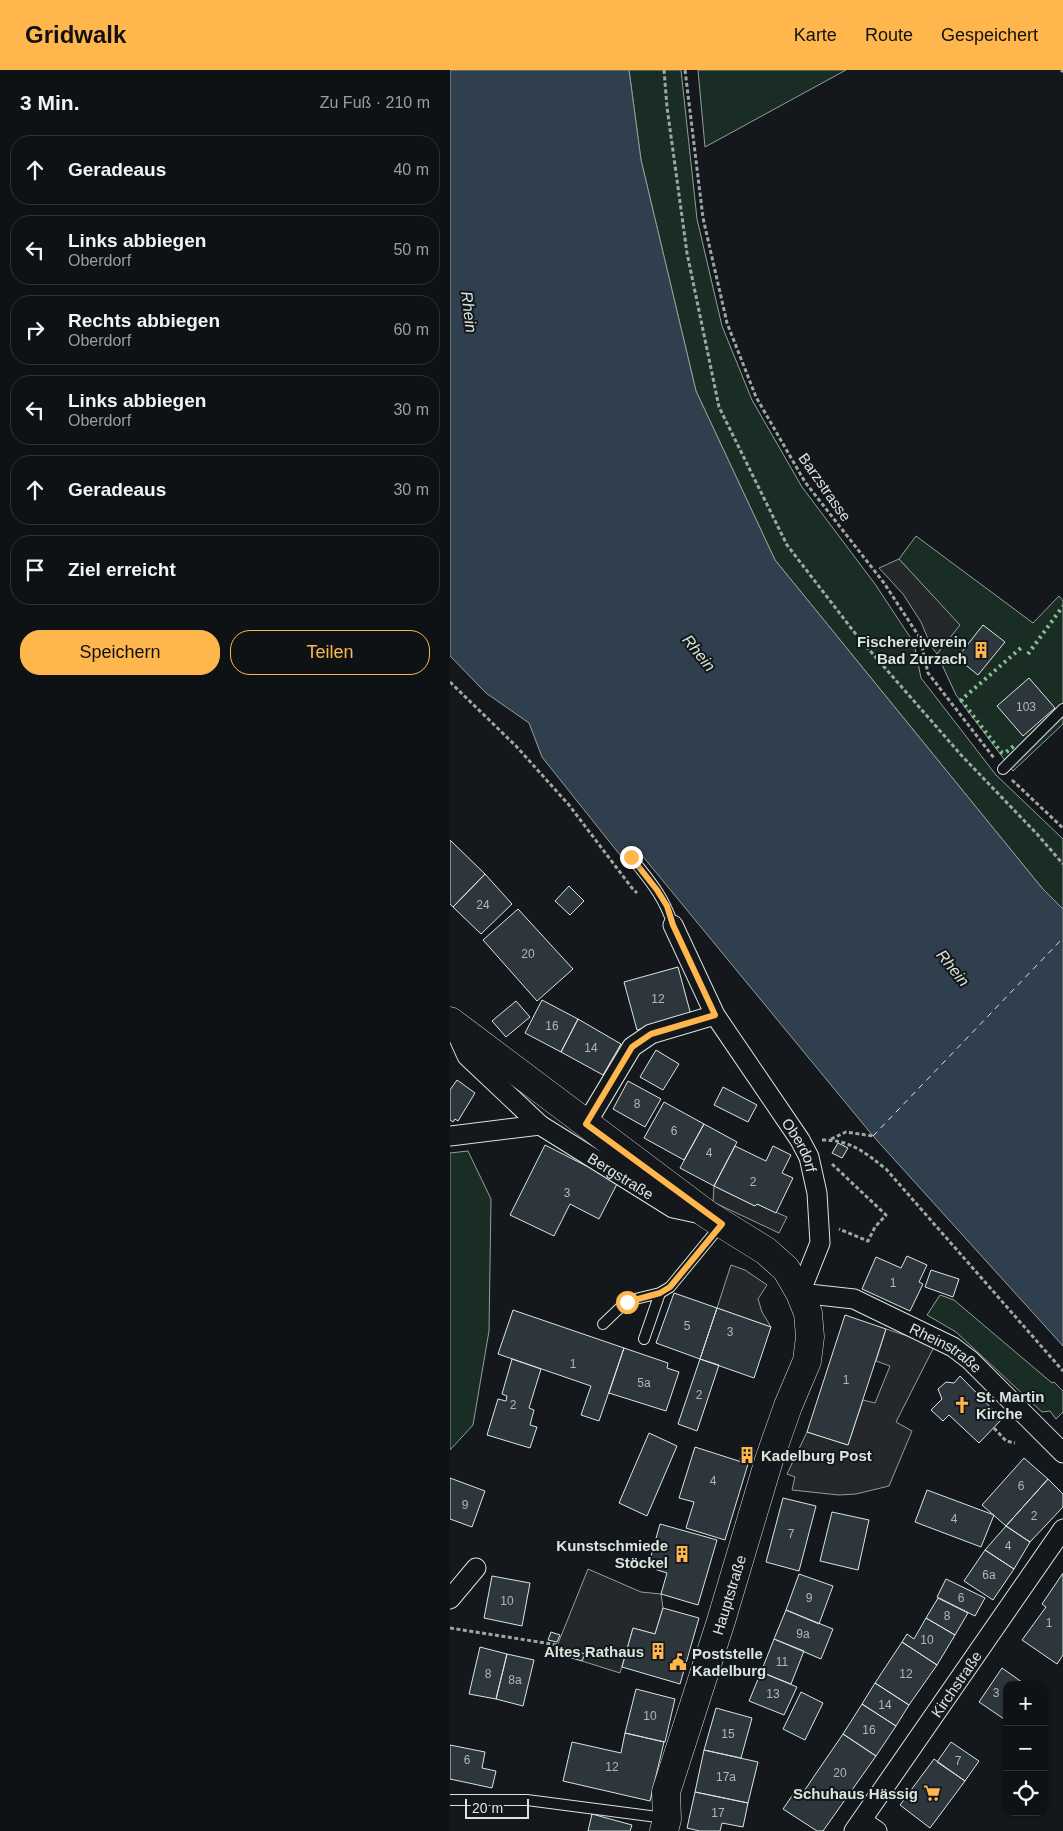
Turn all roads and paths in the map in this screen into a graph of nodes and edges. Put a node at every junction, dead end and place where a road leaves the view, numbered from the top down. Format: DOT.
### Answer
graph roads {
  1 [pos="664,70"];
  2 [pos="686,70"];
  3 [pos="450,682"];
  4 [pos="1063,709"];
  5 [pos="1003,769"];
  6 [pos="1063,828"];
  7 [pos="631,857"];
  8 [pos="1063,864"];
  9 [pos="639,894"];
  10 [pos="673,925"];
  11 [pos="715,1015"];
  12 [pos="451,1021"];
  13 [pos="586,1124"];
  14 [pos="540,1125"];
  15 [pos="450,1136"];
  16 [pos="873,1136"];
  17 [pos="800,1140"];
  18 [pos="831,1140"];
  19 [pos="809,1157"];
  20 [pos="715,1220"];
  21 [pos="835,1228"];
  22 [pos="660,1293"];
  23 [pos="800,1293"];
  24 [pos="603,1324"];
  25 [pos="644,1339"];
  26 [pos="1063,1371"];
  27 [pos="994,1428"];
  28 [pos="1015,1443"];
  29 [pos="1063,1453"];
  30 [pos="1061,1536"];
  31 [pos="476,1568"];
  32 [pos="450,1599"];
  33 [pos="450,1628"];
  34 [pos="558,1645"];
  35 [pos="450,1800"];
  36 [pos="665,1825"];
  37 [pos="864,1828"];
  1 -- 8 [label="path"];
  2 -- 5 [label="path, Barzstrasse"];
  3 -- 9 [label="path"];
  4 -- 5 [label="lane"];
  5 -- 6 [label="path, Barzstrasse"];
  7 -- 10 [label="lane"];
  10 -- 11 [label="street, Oberdorf"];
  11 -- 13 [label="street"];
  11 -- 17 [label="street, Oberdorf"];
  12 -- 13 [label="main road"];
  12 -- 14 [label="street, Bergstraße"];
  13 -- 20 [label="main road"];
  14 -- 15 [label="street"];
  14 -- 20 [label="street, Bergstraße"];
  16 -- 18 [label="path"];
  17 -- 18 [label="path"];
  17 -- 19 [label="street, Oberdorf"];
  18 -- 26 [label="path"];
  19 -- 21 [label="path"];
  19 -- 23 [label="street, Oberdorf"];
  20 -- 22 [label="lane"];
  20 -- 23 [label="main road"];
  22 -- 24 [label="lane"];
  22 -- 25 [label="lane"];
  23 -- 29 [label="street, Rheinstraße"];
  23 -- 36 [label="main road, Hauptstraße"];
  27 -- 28 [label="path"];
  30 -- 37 [label="street, Kirchstraße"];
  31 -- 32 [label="street"];
  33 -- 34 [label="path"];
  35 -- 36 [label="lane"];
}
